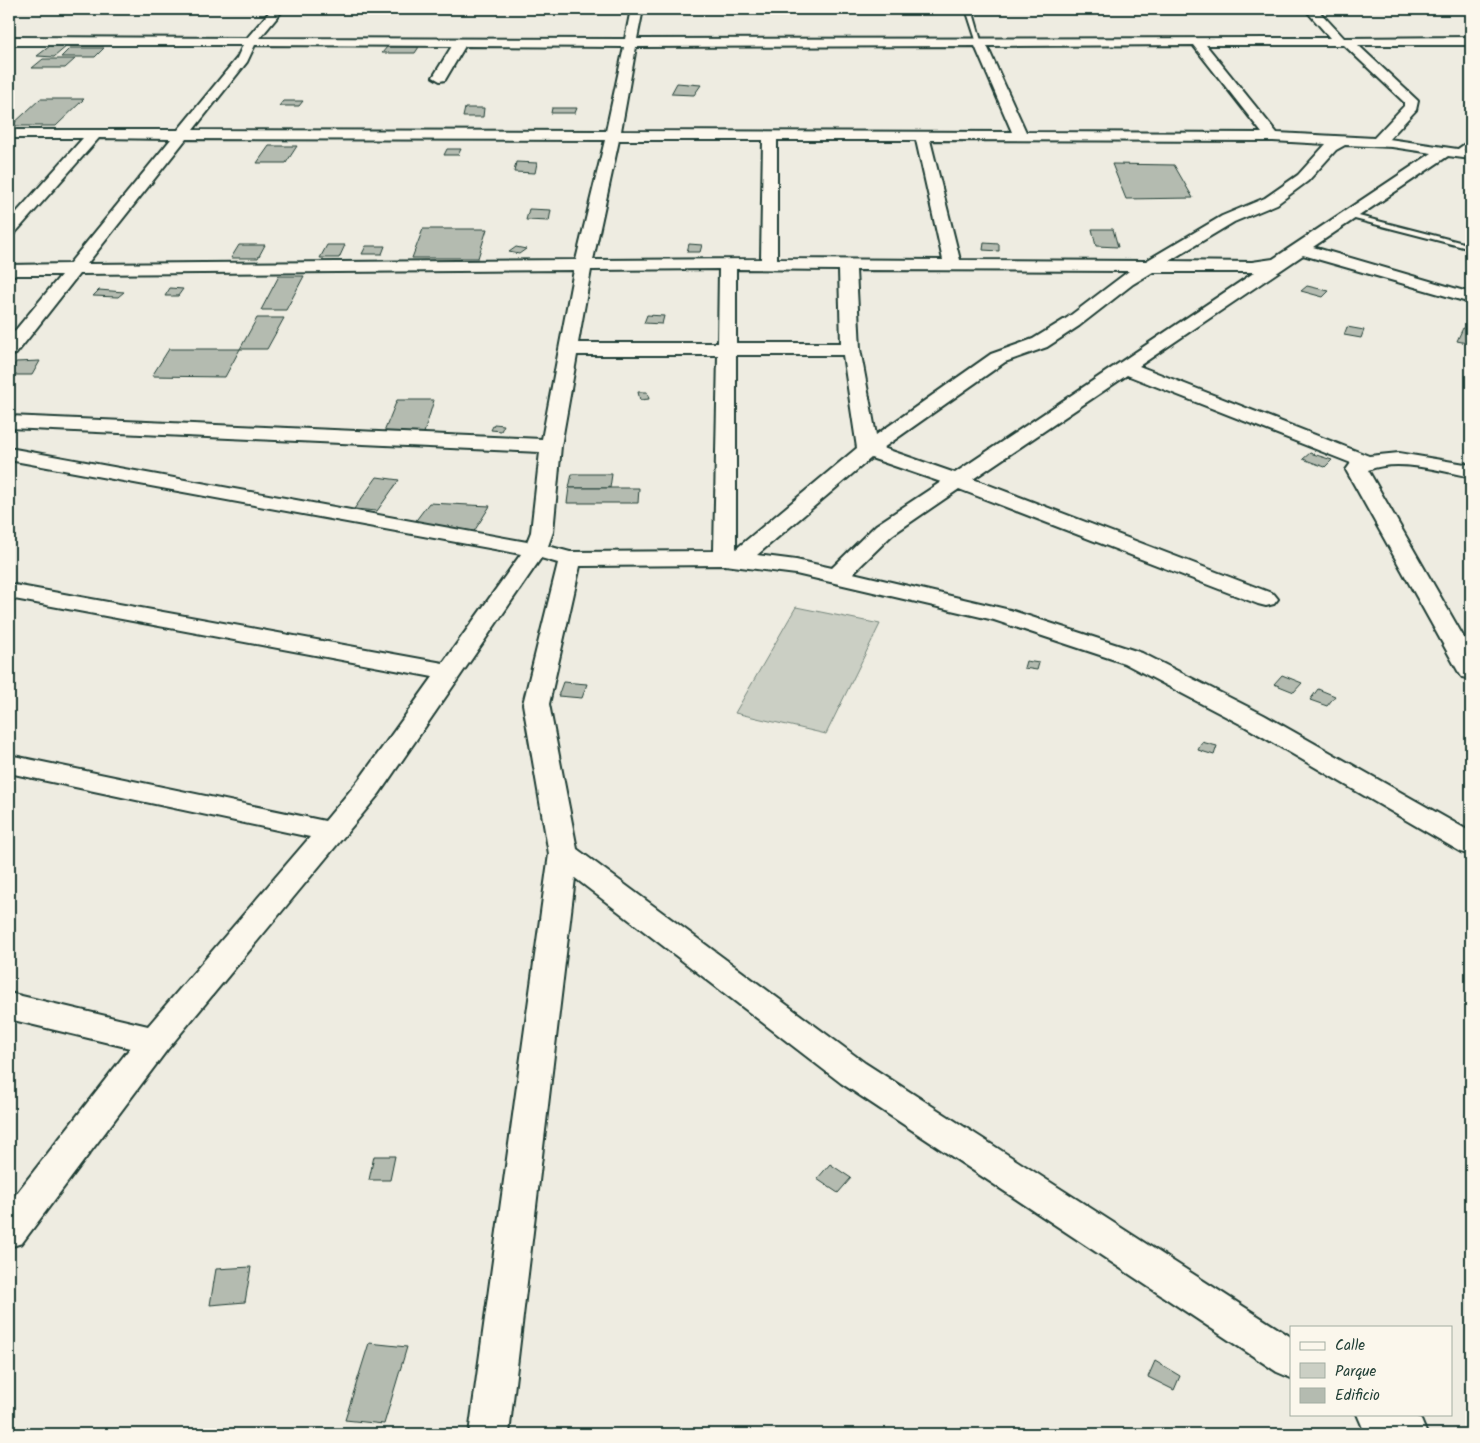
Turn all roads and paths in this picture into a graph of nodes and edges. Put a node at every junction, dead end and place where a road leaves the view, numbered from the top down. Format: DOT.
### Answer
graph roads {
  1 [pos="278,9"];
  2 [pos="637,9"];
  3 [pos="969,9"];
  4 [pos="1311,9"];
  5 [pos="9,41"];
  6 [pos="251,41"];
  7 [pos="1344,41"];
  8 [pos="1471,41"];
  9 [pos="461,42"];
  10 [pos="1196,42"];
  11 [pos="980,43"];
  12 [pos="629,44"];
  13 [pos="440,77"];
  14 [pos="9,134"];
  15 [pos="612,134"];
  16 [pos="94,135"];
  17 [pos="183,135"];
  18 [pos="770,135"];
  19 [pos="922,136"];
  20 [pos="1021,136"];
  21 [pos="1273,137"];
  22 [pos="1343,140"];
  23 [pos="1378,142"];
  24 [pos="1471,142"];
  25 [pos="1458,153"];
  26 [pos="1350,215"];
  27 [pos="9,230"];
  28 [pos="1471,247"];
  29 [pos="1301,248"];
  30 [pos="1277,264"];
  31 [pos="583,265"];
  32 [pos="728,265"];
  33 [pos="847,265"];
  34 [pos="769,266"];
  35 [pos="953,266"];
  36 [pos="1153,266"];
  37 [pos="9,270"];
  38 [pos="74,271"];
  39 [pos="1471,298"];
  40 [pos="567,349"];
  41 [pos="851,349"];
  42 [pos="9,350"];
  43 [pos="727,350"];
  44 [pos="1124,366"];
  45 [pos="9,422"];
  46 [pos="551,446"];
  47 [pos="868,450"];
  48 [pos="9,454"];
  49 [pos="1367,462"];
  50 [pos="1471,471"];
  51 [pos="956,480"];
  52 [pos="535,550"];
  53 [pos="570,559"];
  54 [pos="732,559"];
  55 [pos="837,576"];
  56 [pos="9,591"];
  57 [pos="1266,599"];
  58 [pos="1471,670"];
  59 [pos="450,672"];
  60 [pos="9,764"];
  61 [pos="332,832"];
  62 [pos="1471,845"];
  63 [pos="563,854"];
  64 [pos="9,1006"];
  65 [pos="156,1041"];
  66 [pos="9,1231"];
  67 [pos="1290,1358"];
  68 [pos="1379,1416"];
  69 [pos="489,1434"];
  70 [pos="1407,1434"];
  1 -- 6 [label="street"];
  2 -- 12 [label="street"];
  3 -- 11 [label="lane"];
  4 -- 7 [label="street"];
  5 -- 6 [label="street"];
  6 -- 9 [label="street"];
  6 -- 17 [label="street"];
  7 -- 8 [label="street"];
  7 -- 10 [label="street"];
  7 -- 23 [label="street"];
  9 -- 12 [label="street"];
  9 -- 13 [label="street"];
  10 -- 11 [label="street"];
  10 -- 21 [label="street"];
  11 -- 12 [label="street"];
  11 -- 20 [label="street"];
  12 -- 15 [label="street"];
  14 -- 16 [label="street"];
  15 -- 17 [label="street"];
  15 -- 18 [label="street"];
  15 -- 31 [label="street"];
  16 -- 17 [label="street"];
  16 -- 27 [label="street"];
  17 -- 38 [label="street"];
  18 -- 19 [label="street"];
  18 -- 34 [label="street"];
  19 -- 20 [label="street"];
  19 -- 35 [label="street"];
  20 -- 21 [label="street"];
  21 -- 22 [label="street"];
  22 -- 23 [label="street"];
  22 -- 36 [label="street"];
  23 -- 25 [label="street"];
  24 -- 25 [label="lane"];
  25 -- 26 [label="street"];
  26 -- 28 [label="lane"];
  26 -- 29 [label="street"];
  29 -- 30 [label="street"];
  29 -- 39 [label="street"];
  30 -- 36 [label="street"];
  30 -- 44 [label="street"];
  31 -- 32 [label="street"];
  31 -- 38 [label="street"];
  31 -- 40 [label="street"];
  32 -- 34 [label="street"];
  32 -- 43 [label="street"];
  33 -- 34 [label="street"];
  33 -- 35 [label="street"];
  33 -- 41 [label="street"];
  35 -- 36 [label="street"];
  36 -- 47 [label="street"];
  37 -- 38 [label="street"];
  38 -- 42 [label="street"];
  40 -- 43 [label="street"];
  40 -- 46 [label="street"];
  41 -- 43 [label="street"];
  41 -- 47 [label="street"];
  43 -- 54 [label="street"];
  44 -- 49 [label="street"];
  44 -- 51 [label="street"];
  45 -- 46 [label="street"];
  46 -- 52 [label="street"];
  47 -- 51 [label="street"];
  47 -- 54 [label="street"];
  48 -- 52 [label="street"];
  49 -- 50 [label="street"];
  49 -- 58 [label="street"];
  51 -- 55 [label="street"];
  51 -- 57 [label="street"];
  52 -- 53 [label="street"];
  52 -- 59 [label="street"];
  53 -- 54 [label="street"];
  53 -- 63 [label="street"];
  54 -- 55 [label="street"];
  55 -- 62 [label="street"];
  56 -- 59 [label="street"];
  59 -- 61 [label="street"];
  60 -- 61 [label="street"];
  61 -- 65 [label="street"];
  63 -- 67 [label="street"];
  63 -- 69 [label="street"];
  64 -- 65 [label="street"];
  65 -- 66 [label="street"];
  68 -- 70 [label="street"];
}
